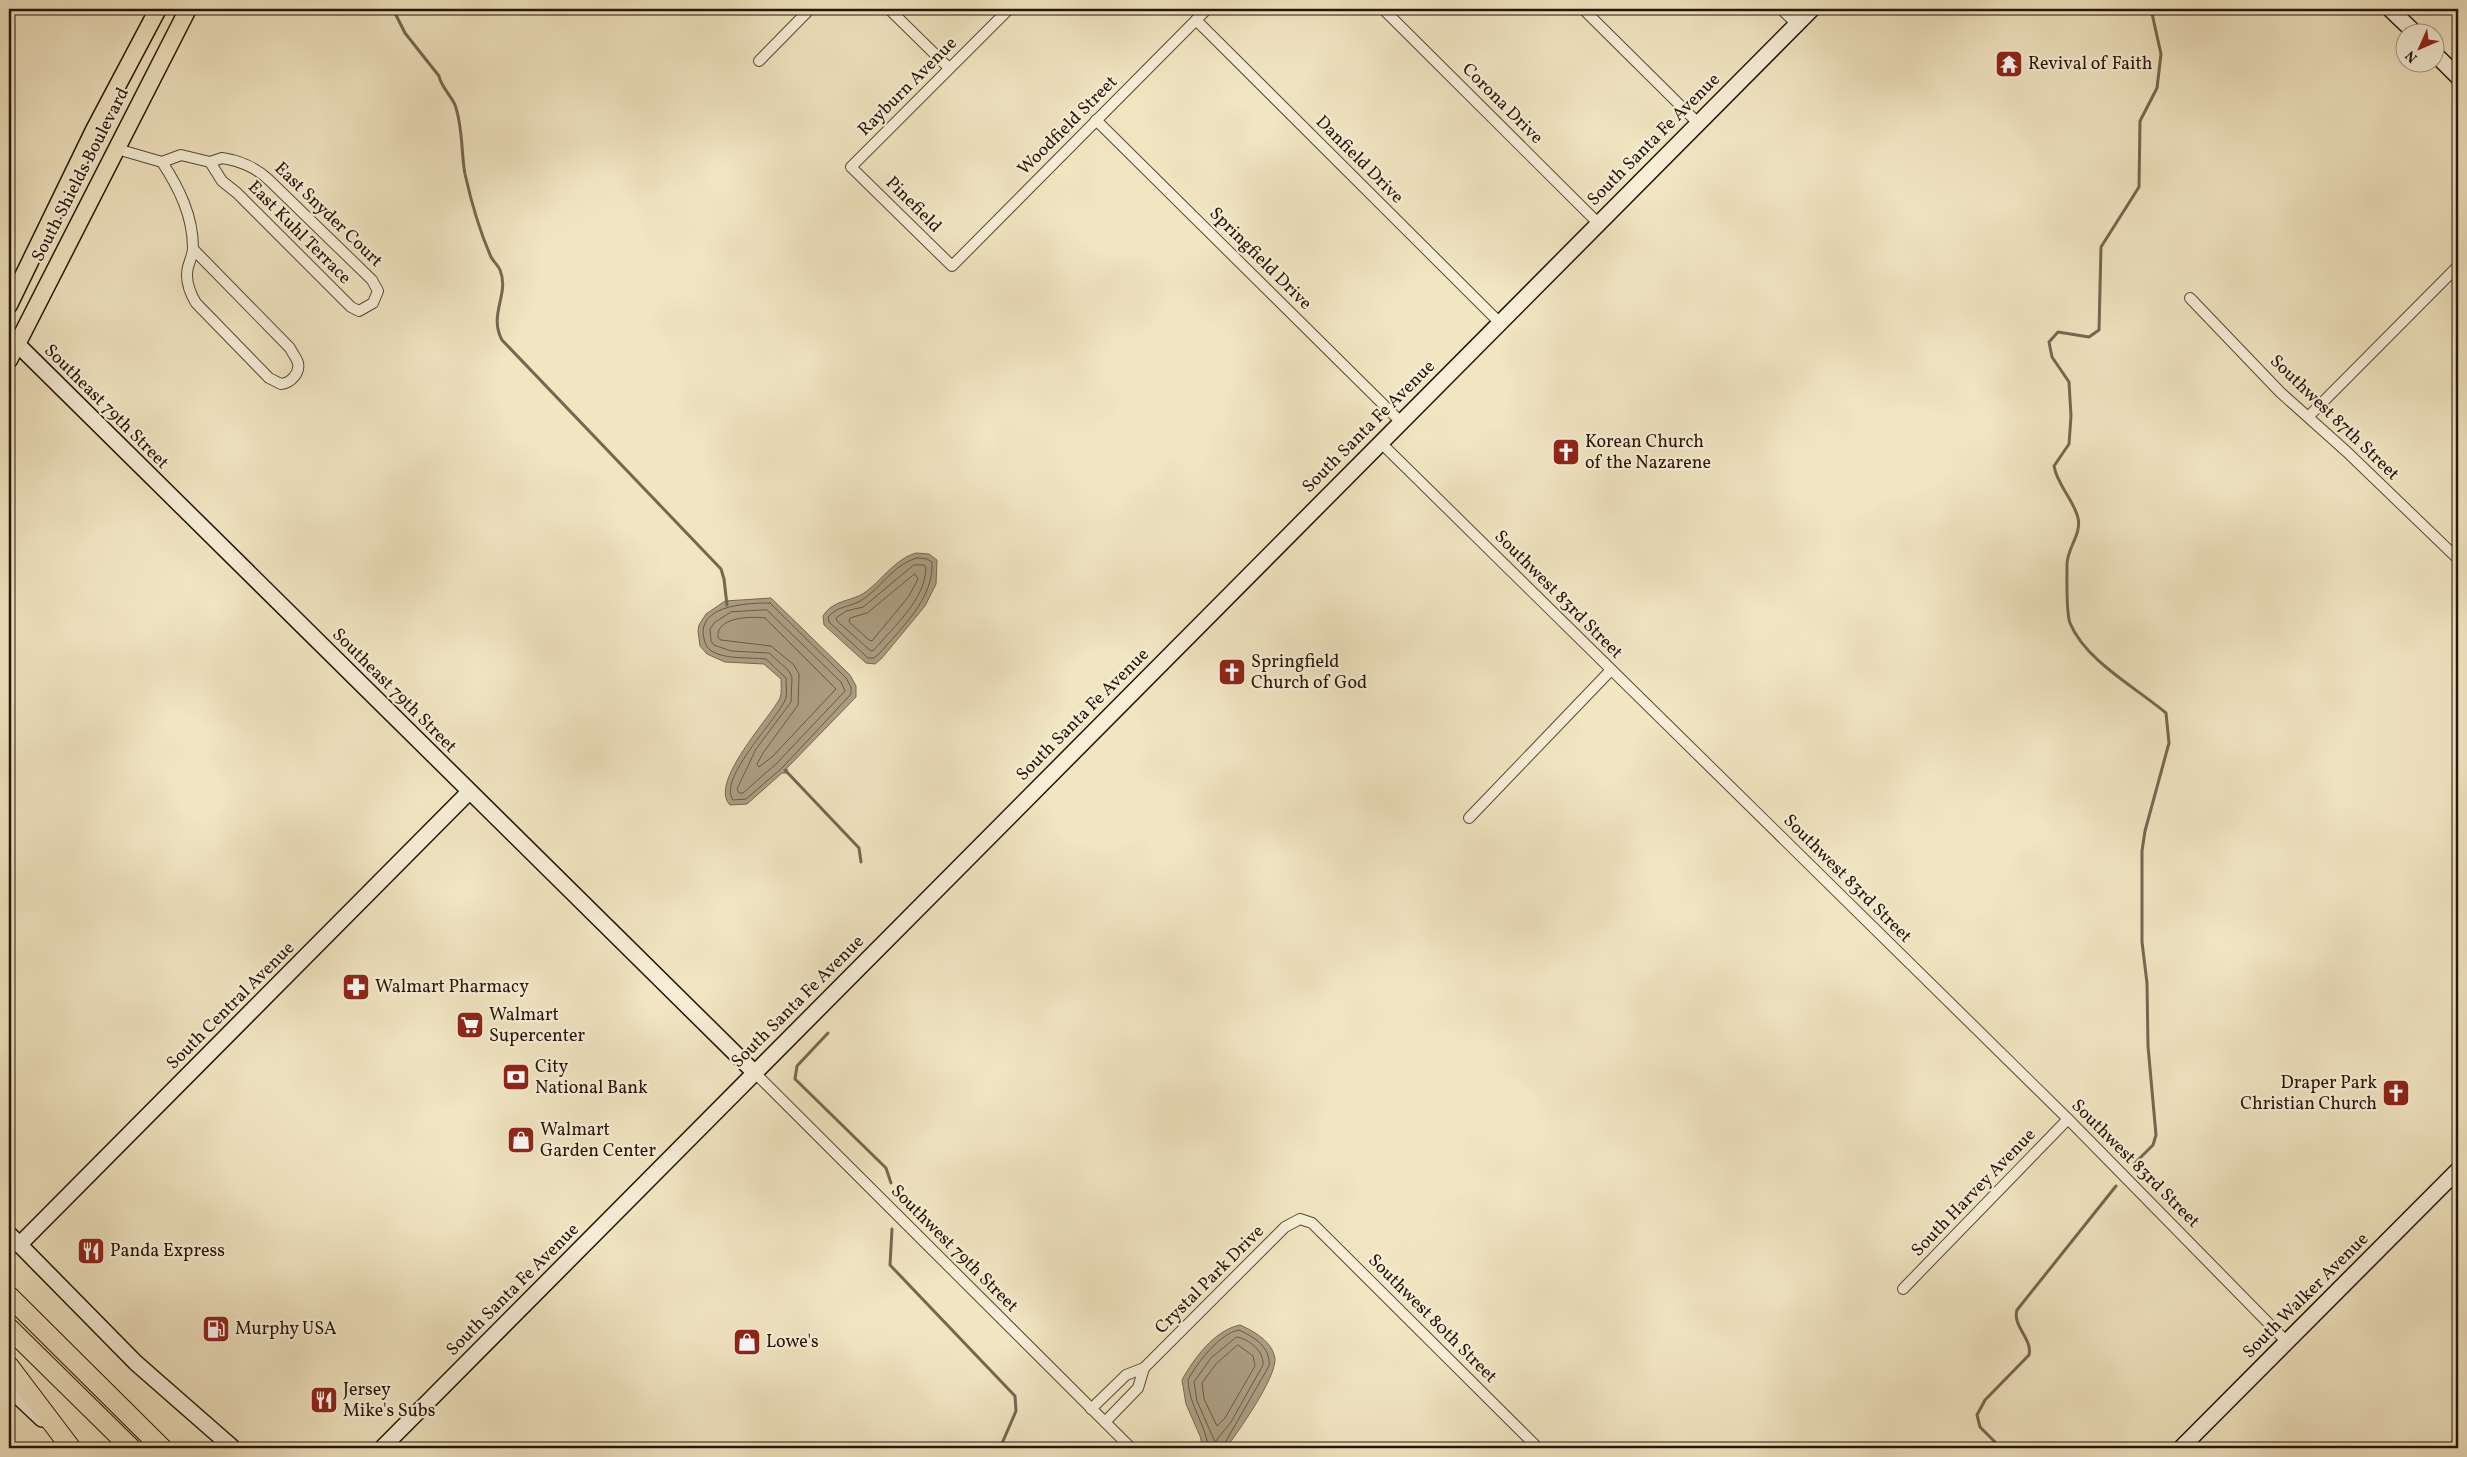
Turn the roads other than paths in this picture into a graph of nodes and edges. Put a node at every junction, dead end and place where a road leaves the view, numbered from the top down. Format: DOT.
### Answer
graph roads {
  1 [pos="158,9"];
  2 [pos="188,9"];
  3 [pos="810,9"];
  4 [pos="889,9"];
  5 [pos="1009,9"];
  6 [pos="1207,9"];
  7 [pos="1383,9"];
  8 [pos="1583,9"];
  9 [pos="1781,9"];
  10 [pos="1812,9"];
  11 [pos="2390,9"];
  12 [pos="1196,20"];
  13 [pos="2404,22"];
  14 [pos="1797,24"];
  15 [pos="759,61"];
  16 [pos="2444,63"];
  17 [pos="949,68"];
  18 [pos="2458,77"];
  19 [pos="1096,120"];
  20 [pos="1698,123"];
  21 [pos="117,150"];
  22 [pos="162,162"];
  23 [pos="210,162"];
  24 [pos="851,167"];
  25 [pos="1598,223"];
  26 [pos="194,250"];
  27 [pos="952,266"];
  28 [pos="2458,266"];
  29 [pos="2190,298"];
  30 [pos="373,303"];
  31 [pos="9,305"];
  32 [pos="1499,322"];
  33 [pos="13,340"];
  34 [pos="9,360"];
  35 [pos="2308,416"];
  36 [pos="1401,422"];
  37 [pos="1380,442"];
  38 [pos="2458,559"];
  39 [pos="1611,670"];
  40 [pos="469,792"];
  41 [pos="1468,818"];
  42 [pos="754,1072"];
  43 [pos="2068,1119"];
  44 [pos="2458,1170"];
  45 [pos="1300,1220"];
  46 [pos="14,1240"];
  47 [pos="1903,1289"];
  48 [pos="9,1296"];
  49 [pos="9,1328"];
  50 [pos="2287,1342"];
  51 [pos="9,1366"];
  52 [pos="1144,1368"];
  53 [pos="9,1388"];
  54 [pos="1091,1409"];
  55 [pos="1105,1422"];
  56 [pos="71,1448"];
  57 [pos="130,1448"];
  58 [pos="162,1448"];
  59 [pos="233,1448"];
  60 [pos="382,1448"];
  61 [pos="1131,1448"];
  62 [pos="1538,1448"];
  63 [pos="2181,1448"];
  1 -- 31 [label="main road, South Shields Boulevard"];
  2 -- 21 [label="main road, South Shields Boulevard"];
  3 -- 15 [label="street"];
  4 -- 17 [label="street"];
  5 -- 17 [label="street, Rayburn Avenue"];
  6 -- 12 [label="street, Woodfield Street"];
  7 -- 25 [label="street, Corona Drive"];
  8 -- 20 [label="street"];
  9 -- 14 [label="street"];
  10 -- 14 [label="main road, South Santa Fe Avenue"];
  11 -- 13 [label="main road"];
  12 -- 19 [label="street, Woodfield Street"];
  12 -- 32 [label="street, Danfield Drive"];
  14 -- 20 [label="main road, South Santa Fe Avenue"];
  16 -- 18 [label="main road"];
  17 -- 24 [label="street, Rayburn Avenue"];
  19 -- 27 [label="street, Woodfield Street"];
  19 -- 36 [label="street, Springfield Drive"];
  20 -- 25 [label="main road, South Santa Fe Avenue"];
  21 -- 22 [label="street"];
  21 -- 33 [label="main road, South Shields Boulevard"];
  22 -- 23 [label="street"];
  22 -- 26 [label="street"];
  23 -- 30 [label="street, East Kuhl Terrace"];
  23 -- 30 [label="street, East Snyder Court"];
  24 -- 27 [label="street, Pinefield"];
  25 -- 32 [label="main road, South Santa Fe Avenue"];
  26 -- 26 [label="street"];
  28 -- 35 [label="street"];
  29 -- 35 [label="street, Southwest 87th Street"];
  32 -- 36 [label="main road, South Santa Fe Avenue"];
  33 -- 34 [label="main road, South Shields Boulevard"];
  33 -- 40 [label="main road, Southeast 79th Street"];
  35 -- 38 [label="street, Southwest 87th Street"];
  36 -- 37 [label="main road, South Santa Fe Avenue"];
  37 -- 39 [label="street, Southwest 83rd Street"];
  37 -- 42 [label="main road, South Santa Fe Avenue"];
  39 -- 41 [label="street"];
  39 -- 43 [label="street, Southwest 83rd Street"];
  40 -- 42 [label="main road, Southeast 79th Street"];
  40 -- 46 [label="main road, South Central Avenue"];
  42 -- 54 [label="street, Southwest 79th Street"];
  42 -- 60 [label="main road, South Santa Fe Avenue"];
  43 -- 47 [label="street, South Harvey Avenue"];
  43 -- 50 [label="street, Southwest 83rd Street"];
  44 -- 50 [label="main road, South Walker Avenue"];
  45 -- 52 [label="street, Crystal Park Drive"];
  45 -- 62 [label="street, Southwest 80th Street"];
  46 -- 59 [label="main road"];
  48 -- 58 [label="highway"];
  49 -- 57 [label="highway"];
  50 -- 63 [label="main road, South Walker Avenue"];
  51 -- 56 [label="highway"];
  52 -- 54 [label="street, Crystal Park Drive"];
  52 -- 55 [label="street, Crystal Park Drive"];
  53 -- 56 [label="main road"];
  54 -- 55 [label="street, Southwest 79th Street"];
  55 -- 61 [label="street, Southwest 79th Street"];
}
